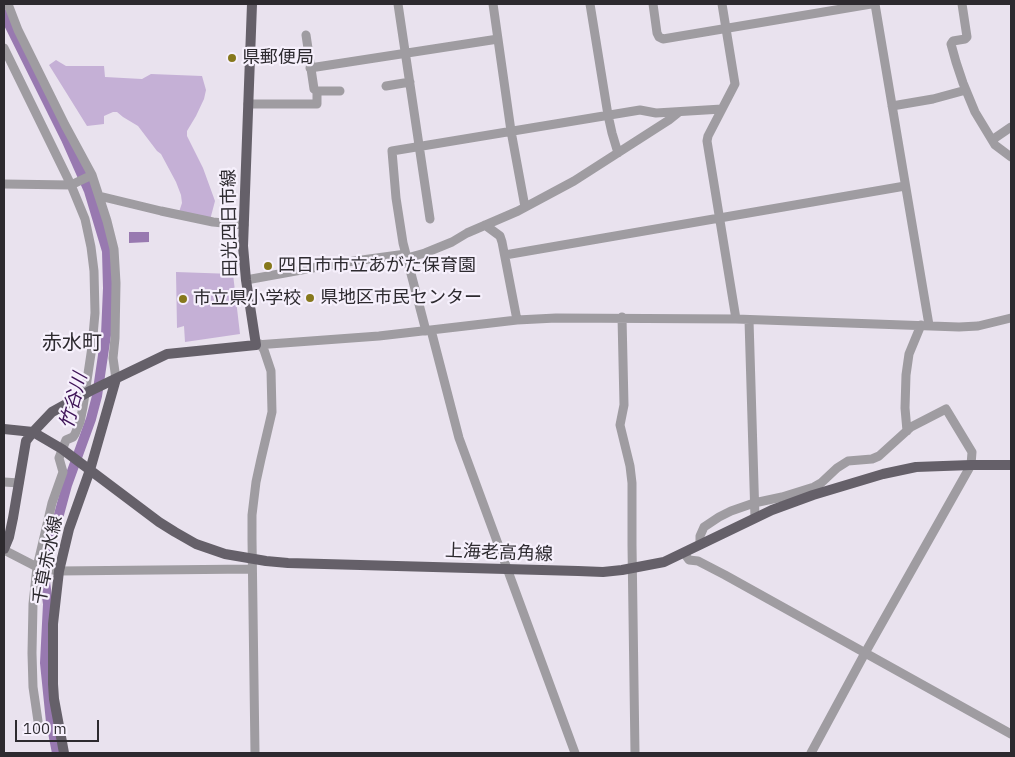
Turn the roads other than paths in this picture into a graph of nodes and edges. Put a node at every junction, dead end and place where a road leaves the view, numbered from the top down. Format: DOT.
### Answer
graph roads {
  1 [pos="8,4"];
  2 [pos="252,4"];
  3 [pos="398,4"];
  4 [pos="493,4"];
  5 [pos="590,4"];
  6 [pos="653,4"];
  7 [pos="722,4"];
  8 [pos="873,4"];
  9 [pos="962,4"];
  10 [pos="726,28"];
  11 [pos="306,36"];
  12 [pos="498,38"];
  13 [pos="4,48"];
  14 [pos="406,53"];
  15 [pos="310,68"];
  16 [pos="410,82"];
  17 [pos="386,86"];
  18 [pos="966,90"];
  19 [pos="317,91"];
  20 [pos="340,91"];
  21 [pos="248,104"];
  22 [pos="892,106"];
  23 [pos="722,109"];
  24 [pos="679,112"];
  25 [pos="608,115"];
  26 [pos="1011,128"];
  27 [pos="511,132"];
  28 [pos="992,140"];
  29 [pos="420,145"];
  30 [pos="618,153"];
  31 [pos="1011,157"];
  32 [pos="90,175"];
  33 [pos="4,184"];
  34 [pos="72,185"];
  35 [pos="905,186"];
  36 [pos="99,196"];
  37 [pos="525,207"];
  38 [pos="430,218"];
  39 [pos="719,218"];
  40 [pos="244,225"];
  41 [pos="485,225"];
  42 [pos="505,255"];
  43 [pos="407,256"];
  44 [pos="246,280"];
  45 [pos="622,317"];
  46 [pos="736,318"];
  47 [pos="1011,318"];
  48 [pos="516,320"];
  49 [pos="749,320"];
  50 [pos="925,325"];
  51 [pos="428,330"];
  52 [pos="258,344"];
  53 [pos="113,380"];
  54 [pos="87,392"];
  55 [pos="4,429"];
  56 [pos="907,431"];
  57 [pos="33,432"];
  58 [pos="63,450"];
  59 [pos="971,465"];
  60 [pos="1011,465"];
  61 [pos="87,468"];
  62 [pos="4,482"];
  63 [pos="19,483"];
  64 [pos="754,503"];
  65 [pos="755,518"];
  66 [pos="700,544"];
  67 [pos="4,549"];
  68 [pos="684,552"];
  69 [pos="252,564"];
  70 [pos="36,567"];
  71 [pos="507,569"];
  72 [pos="632,569"];
  73 [pos="57,570"];
  74 [pos="865,653"];
  75 [pos="38,728"];
  76 [pos="1011,734"];
  77 [pos="64,753"];
  78 [pos="255,753"];
  79 [pos="575,753"];
  80 [pos="635,753"];
  81 [pos="810,753"];
  1 -- 32 [label="street"];
  2 -- 21 [label="main road, 田光四日市線"];
  3 -- 14 [label="street"];
  4 -- 12 [label="street"];
  5 -- 25 [label="street"];
  6 -- 10 [label="street"];
  7 -- 10 [label="street"];
  8 -- 10 [label="street"];
  8 -- 22 [label="street"];
  9 -- 18 [label="street"];
  10 -- 23 [label="street"];
  11 -- 15 [label="street"];
  12 -- 14 [label="street"];
  12 -- 27 [label="street"];
  13 -- 34 [label="street"];
  14 -- 15 [label="street"];
  14 -- 16 [label="street"];
  15 -- 19 [label="street"];
  16 -- 17 [label="street"];
  16 -- 29 [label="street"];
  18 -- 22 [label="street"];
  18 -- 28 [label="street"];
  19 -- 20 [label="street"];
  19 -- 21 [label="street"];
  21 -- 40 [label="main road, 田光四日市線"];
  22 -- 35 [label="street"];
  23 -- 24 [label="street"];
  23 -- 39 [label="street"];
  24 -- 25 [label="street"];
  24 -- 30 [label="street"];
  25 -- 27 [label="street"];
  25 -- 30 [label="street"];
  26 -- 28 [label="street"];
  27 -- 29 [label="street"];
  27 -- 37 [label="street"];
  28 -- 31 [label="street"];
  29 -- 38 [label="street"];
  29 -- 43 [label="street"];
  30 -- 37 [label="street"];
  32 -- 34 [label="street"];
  32 -- 36 [label="street"];
  33 -- 34 [label="street"];
  34 -- 54 [label="street"];
  35 -- 39 [label="street"];
  35 -- 50 [label="street"];
  36 -- 40 [label="street"];
  36 -- 53 [label="street"];
  37 -- 41 [label="street"];
  39 -- 42 [label="street"];
  39 -- 46 [label="street"];
  40 -- 44 [label="main road, 田光四日市線"];
  41 -- 42 [label="street"];
  41 -- 43 [label="street"];
  42 -- 48 [label="street"];
  43 -- 44 [label="street"];
  43 -- 51 [label="street"];
  44 -- 52 [label="main road, 田光四日市線"];
  45 -- 46 [label="street"];
  45 -- 48 [label="street"];
  45 -- 72 [label="street"];
  46 -- 49 [label="street"];
  47 -- 50 [label="street"];
  48 -- 51 [label="street"];
  49 -- 50 [label="street"];
  49 -- 64 [label="street"];
  50 -- 56 [label="street"];
  51 -- 52 [label="street"];
  51 -- 71 [label="street"];
  52 -- 53 [label="main road"];
  52 -- 69 [label="street"];
  53 -- 54 [label="main road"];
  53 -- 61 [label="main road, 千草赤水線"];
  54 -- 57 [label="main road"];
  54 -- 58 [label="street"];
  55 -- 57 [label="main road, 上海老高角線"];
  56 -- 59 [label="street"];
  56 -- 64 [label="street"];
  57 -- 58 [label="main road, 上海老高角線"];
  57 -- 63 [label="main road"];
  58 -- 61 [label="main road, 上海老高角線"];
  58 -- 70 [label="street"];
  59 -- 60 [label="main road, 上海老高角線"];
  59 -- 65 [label="main road, 上海老高角線"];
  59 -- 74 [label="street"];
  61 -- 69 [label="main road, 上海老高角線"];
  61 -- 73 [label="main road, 千草赤水線"];
  62 -- 63 [label="street"];
  63 -- 67 [label="main road"];
  64 -- 65 [label="street"];
  64 -- 66 [label="street"];
  65 -- 66 [label="main road, 上海老高角線"];
  66 -- 68 [label="main road, 上海老高角線"];
  67 -- 70 [label="street"];
  68 -- 72 [label="main road, 上海老高角線"];
  68 -- 74 [label="street"];
  69 -- 71 [label="main road, 上海老高角線"];
  69 -- 73 [label="street"];
  69 -- 78 [label="street"];
  70 -- 73 [label="street"];
  70 -- 75 [label="street"];
  71 -- 72 [label="main road, 上海老高角線"];
  71 -- 79 [label="street"];
  72 -- 80 [label="street"];
  73 -- 77 [label="main road, 千草赤水線"];
  74 -- 76 [label="street"];
  74 -- 81 [label="street"];
}
